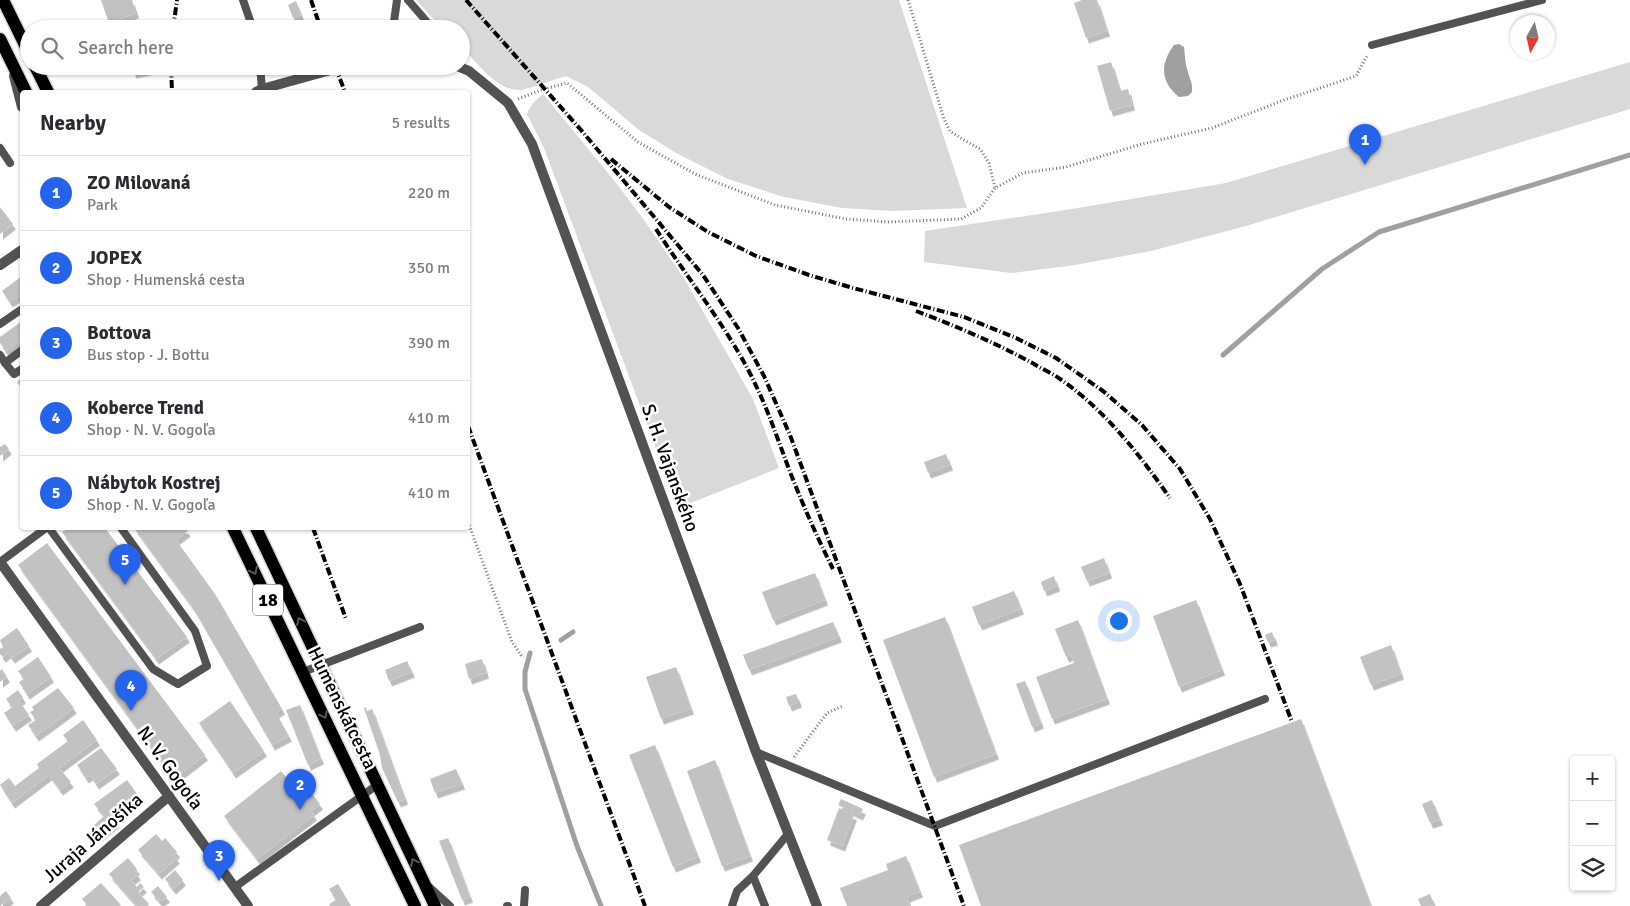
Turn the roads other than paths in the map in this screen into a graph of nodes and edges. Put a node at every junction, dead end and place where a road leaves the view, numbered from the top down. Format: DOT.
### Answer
graph roads {
  1 [pos="3,0"];
  2 [pos="243,0"];
  3 [pos="397,0"];
  4 [pos="408,0"];
  5 [pos="1542,0"];
  6 [pos="250,20"];
  7 [pos="394,20"];
  8 [pos="425,20"];
  9 [pos="20,35"];
  10 [pos="0,39"];
  11 [pos="1372,45"];
  12 [pos="7,53"];
  13 [pos="470,73"];
  14 [pos="40,75"];
  15 [pos="260,75"];
  16 [pos="314,75"];
  17 [pos="25,90"];
  18 [pos="47,90"];
  19 [pos="259,90"];
  20 [pos="262,90"];
  21 [pos="20,100"];
  22 [pos="0,148"];
  23 [pos="10,163"];
  24 [pos="20,251"];
  25 [pos="0,265"];
  26 [pos="20,310"];
  27 [pos="0,324"];
  28 [pos="20,352"];
  29 [pos="0,356"];
  30 [pos="5,363"];
  31 [pos="20,370"];
  32 [pos="45,530"];
  33 [pos="49,530"];
  34 [pos="122,530"];
  35 [pos="234,530"];
  36 [pos="257,530"];
  37 [pos="0,562"];
  38 [pos="420,627"];
  39 [pos="321,665"];
  40 [pos="303,672"];
  41 [pos="1265,699"];
  42 [pos="756,752"];
  43 [pos="377,785"];
  44 [pos="362,794"];
  45 [pos="169,796"];
  46 [pos="788,834"];
  47 [pos="754,876"];
  48 [pos="423,882"];
  49 [pos="235,887"];
  50 [pos="525,890"];
  51 [pos="41,906"];
  52 [pos="248,906"];
  53 [pos="415,906"];
  54 [pos="435,906"];
  55 [pos="450,906"];
  56 [pos="524,906"];
  57 [pos="732,906"];
  58 [pos="765,906"];
  59 [pos="817,906"];
  1 -- 9 [label="main road"];
  2 -- 6 [label="lane"];
  3 -- 7 [label="lane"];
  4 -- 8 [label="lane"];
  5 -- 11 [label="lane"];
  10 -- 12 [label="main road"];
  12 -- 17 [label="main road"];
  12 -- 21 [label="street"];
  13 -- 42 [label="street, S. H. Vajanského"];
  14 -- 18 [label="main road"];
  15 -- 19 [label="lane"];
  16 -- 20 [label="street"];
  22 -- 23 [label="lane"];
  24 -- 25 [label="street"];
  26 -- 27 [label="lane"];
  28 -- 30 [label="lane"];
  29 -- 30 [label="lane"];
  30 -- 31 [label="lane"];
  32 -- 37 [label="lane"];
  33 -- 34 [label="lane"];
  35 -- 40 [label="main road, Humenská cesta / 18, one-way"];
  39 -- 36 [label="main road, Humenská cesta / 18, one-way"];
  37 -- 45 [label="street, N. V. Gogoľa"];
  38 -- 39 [label="lane"];
  39 -- 40 [label="lane"];
  39 -- 43 [label="main road, Humenská cesta / 18"];
  40 -- 44 [label="main road, Humenská cesta / 18, one-way"];
  41 -- 42 [label="lane"];
  42 -- 46 [label="street, S. H. Vajanského"];
  43 -- 44 [label="lane"];
  48 -- 43 [label="main road, Humenská cesta / 18, one-way"];
  44 -- 49 [label="lane"];
  44 -- 53 [label="main road, Humenská cesta / 18"];
  45 -- 49 [label="street, N. V. Gogoľa"];
  45 -- 51 [label="street, Juraja Jánošíka"];
  46 -- 47 [label="lane"];
  46 -- 59 [label="street, S. H. Vajanského"];
  47 -- 57 [label="lane"];
  47 -- 58 [label="lane"];
  48 -- 54 [label="main road, Humenská cesta / 18"];
  48 -- 55 [label="lane"];
  49 -- 52 [label="street, N. V. Gogoľa"];
  50 -- 56 [label="lane"];
}
